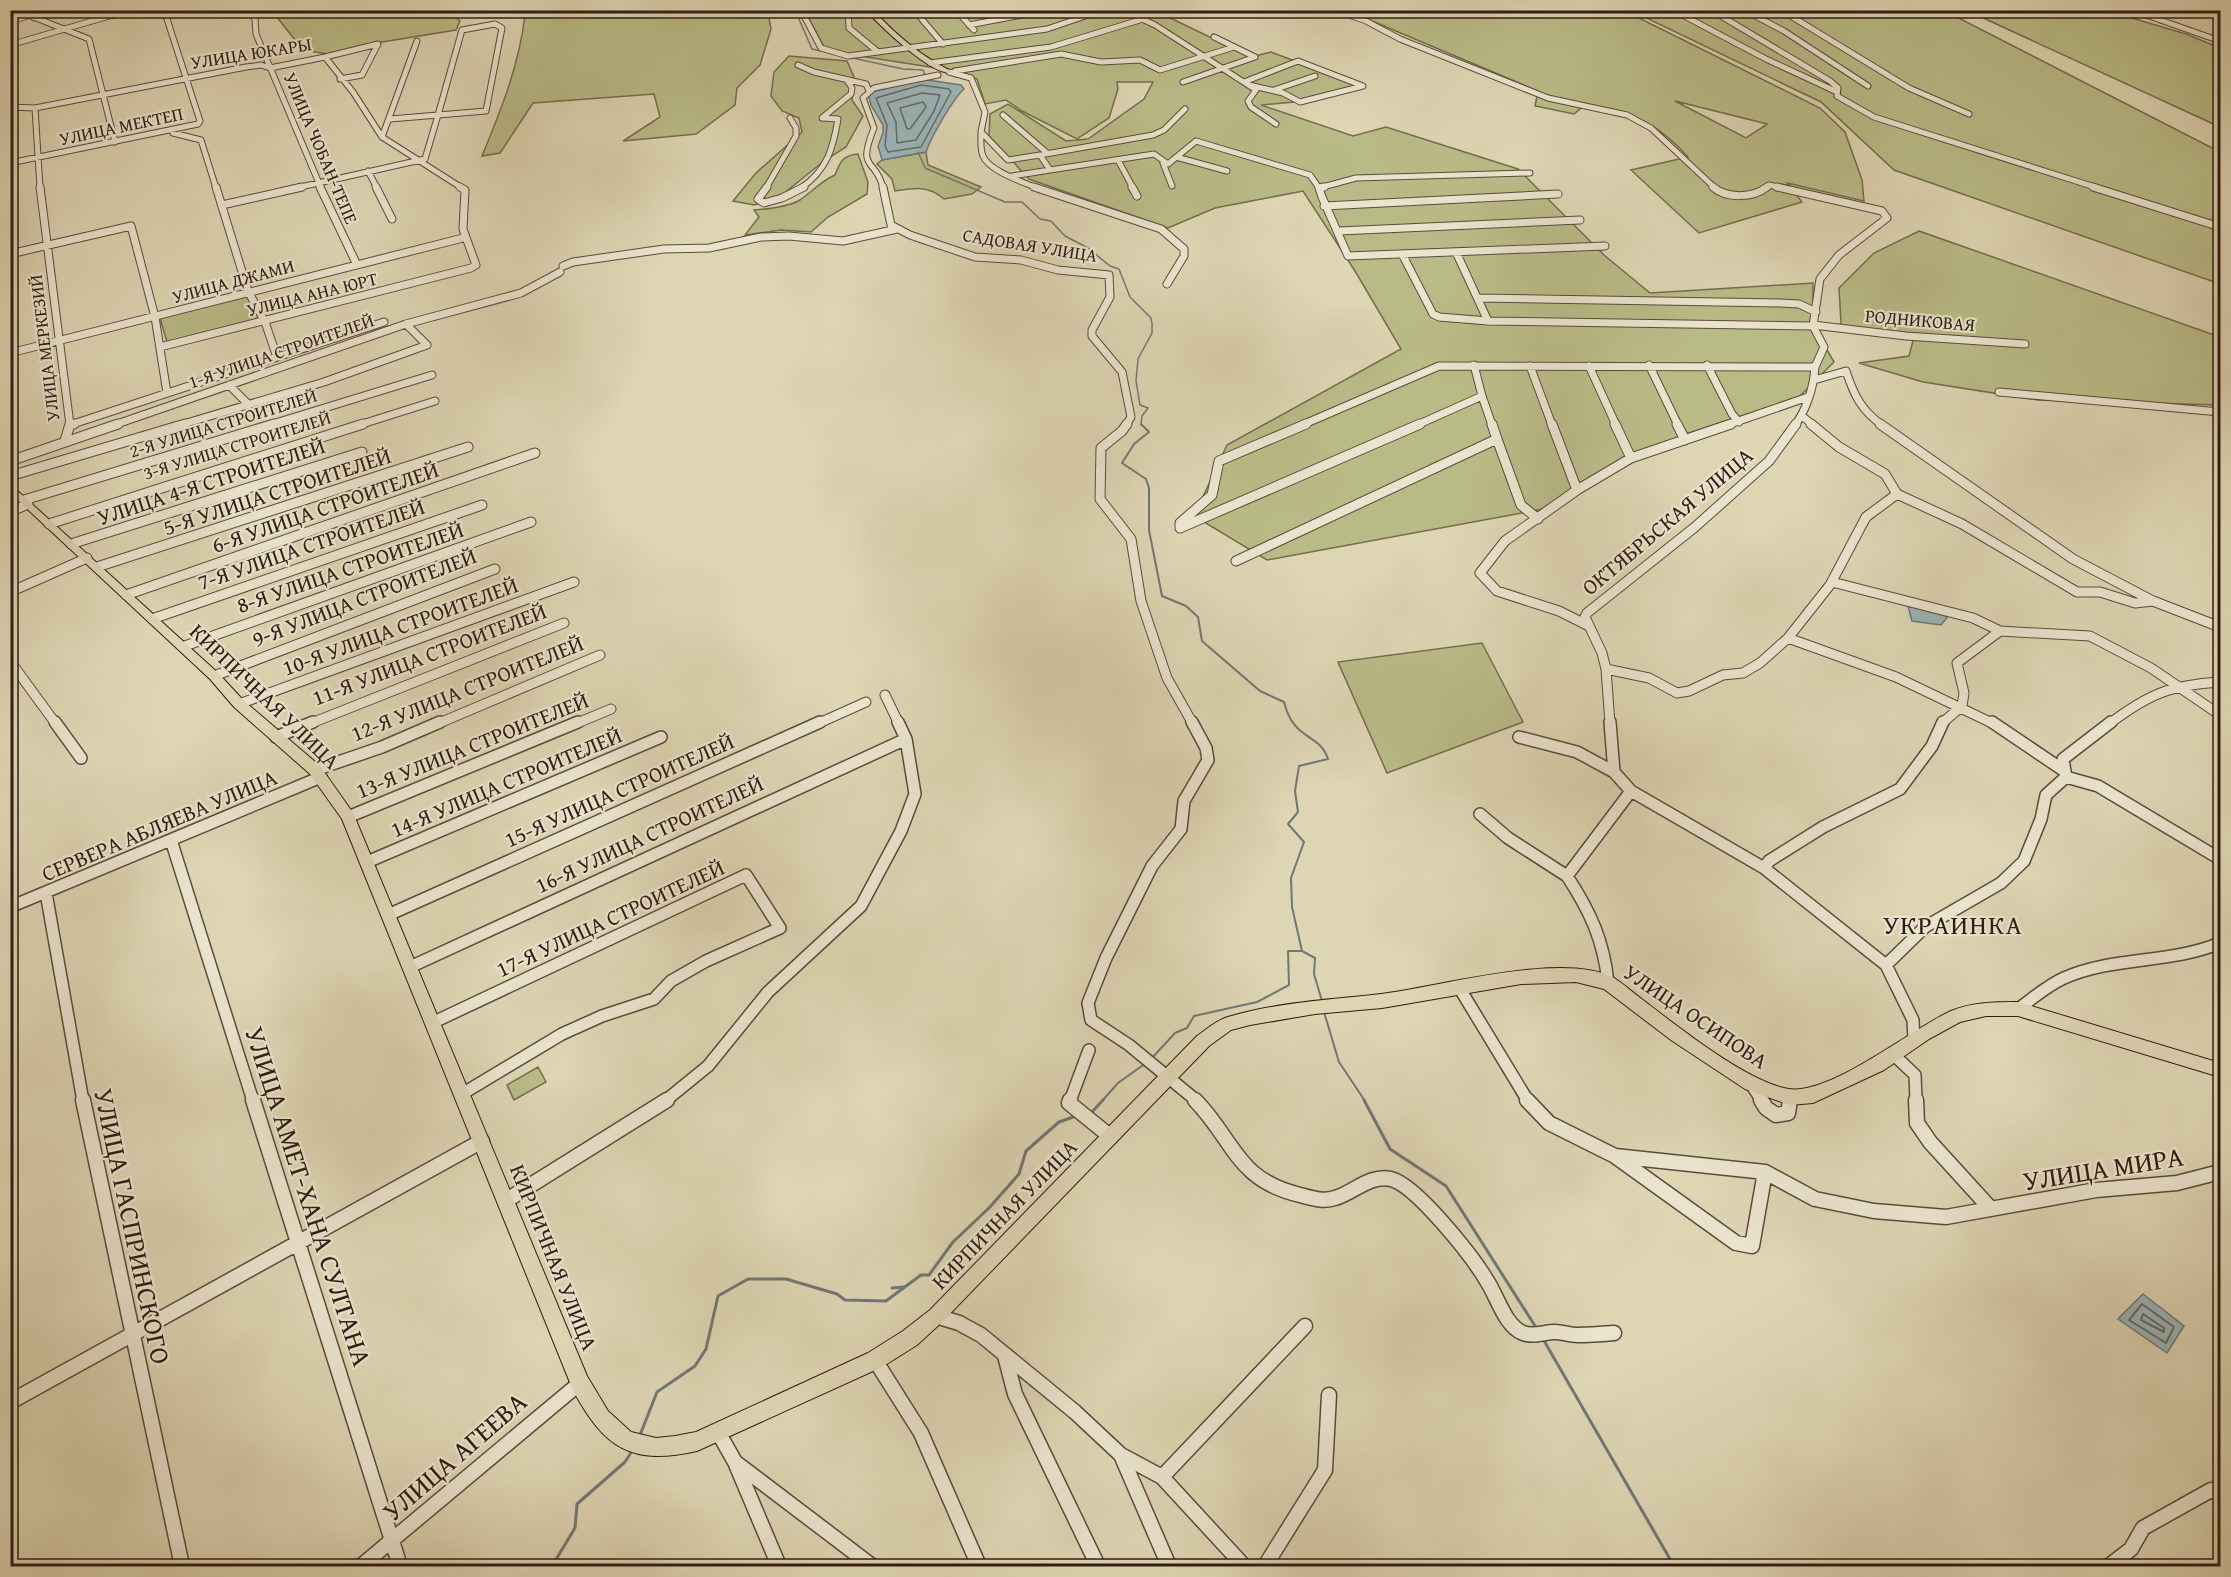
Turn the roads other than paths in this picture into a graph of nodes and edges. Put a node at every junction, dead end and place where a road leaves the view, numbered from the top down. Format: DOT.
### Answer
graph roads {
  1 [pos="16,10"];
  2 [pos="57,10"];
  3 [pos="146,10"];
  4 [pos="247,10"];
  5 [pos="801,10"];
  6 [pos="848,10"];
  7 [pos="869,10"];
  8 [pos="914,10"];
  9 [pos="956,10"];
  10 [pos="1049,10"];
  11 [pos="1103,10"];
  12 [pos="1123,10"];
  13 [pos="1334,10"];
  14 [pos="1673,10"];
  15 [pos="1711,10"];
  16 [pos="1744,10"];
  17 [pos="1781,10"];
  18 [pos="2132,10"];
  19 [pos="129,12"];
  20 [pos="31,17"];
  21 [pos="167,19"];
  22 [pos="1143,19"];
  23 [pos="10,21"];
  24 [pos="969,25"];
  25 [pos="63,29"];
  26 [pos="1214,36"];
  27 [pos="982,38"];
  28 [pos="417,41"];
  29 [pos="2220,41"];
  30 [pos="943,44"];
  31 [pos="10,45"];
  32 [pos="1234,47"];
  33 [pos="913,48"];
  34 [pos="878,52"];
  35 [pos="325,57"];
  36 [pos="1204,57"];
  37 [pos="798,65"];
  38 [pos="270,68"];
  39 [pos="934,68"];
  40 [pos="1223,69"];
  41 [pos="949,72"];
  42 [pos="1315,76"];
  43 [pos="187,78"];
  44 [pos="340,79"];
  45 [pos="847,80"];
  46 [pos="1183,82"];
  47 [pos="1246,83"];
  48 [pos="1868,86"];
  49 [pos="1274,90"];
  50 [pos="868,91"];
  51 [pos="1835,92"];
  52 [pos="105,94"];
  53 [pos="10,107"];
  54 [pos="35,108"];
  55 [pos="1185,109"];
  56 [pos="1969,114"];
  57 [pos="438,115"];
  58 [pos="1004,115"];
  59 [pos="789,118"];
  60 [pos="390,119"];
  61 [pos="1276,124"];
  62 [pos="167,131"];
  63 [pos="981,132"];
  64 [pos="382,137"];
  65 [pos="115,142"];
  66 [pos="1044,154"];
  67 [pos="1176,157"];
  68 [pos="36,158"];
  69 [pos="418,160"];
  70 [pos="1118,160"];
  71 [pos="1162,163"];
  72 [pos="10,164"];
  73 [pos="1050,170"];
  74 [pos="368,171"];
  75 [pos="1227,171"];
  76 [pos="1530,173"];
  77 [pos="1010,177"];
  78 [pos="318,183"];
  79 [pos="1172,186"];
  80 [pos="1319,188"];
  81 [pos="1558,194"];
  82 [pos="1137,196"];
  83 [pos="222,205"];
  84 [pos="1324,206"];
  85 [pos="392,219"];
  86 [pos="1580,220"];
  87 [pos="2220,227"];
  88 [pos="894,229"];
  89 [pos="1339,231"];
  90 [pos="463,238"];
  91 [pos="47,246"];
  92 [pos="1605,246"];
  93 [pos="1456,252"];
  94 [pos="10,254"];
  95 [pos="1402,254"];
  96 [pos="357,265"];
  97 [pos="471,268"];
  98 [pos="1167,284"];
  99 [pos="248,291"];
  100 [pos="1479,298"];
  101 [pos="1816,312"];
  102 [pos="155,317"];
  103 [pos="265,321"];
  104 [pos="1488,321"];
  105 [pos="384,322"];
  106 [pos="405,324"];
  107 [pos="1813,325"];
  108 [pos="57,341"];
  109 [pos="2025,344"];
  110 [pos="160,347"];
  111 [pos="10,353"];
  112 [pos="277,357"];
  113 [pos="1474,365"];
  114 [pos="1649,365"];
  115 [pos="1707,365"];
  116 [pos="1530,366"];
  117 [pos="1589,366"];
  118 [pos="1815,366"];
  119 [pos="432,375"];
  120 [pos="1814,380"];
  121 [pos="229,385"];
  122 [pos="1999,392"];
  123 [pos="167,393"];
  124 [pos="1482,396"];
  125 [pos="1808,397"];
  126 [pos="435,401"];
  127 [pos="249,405"];
  128 [pos="2220,412"];
  129 [pos="1802,416"];
  130 [pos="1739,422"];
  131 [pos="69,425"];
  132 [pos="1794,425"];
  133 [pos="1815,428"];
  134 [pos="1497,439"];
  135 [pos="1685,440"];
  136 [pos="65,441"];
  137 [pos="468,447"];
  138 [pos="362,452"];
  139 [pos="535,453"];
  140 [pos="1631,458"];
  141 [pos="10,461"];
  142 [pos="10,476"];
  143 [pos="10,487"];
  144 [pos="1576,490"];
  145 [pos="1897,494"];
  146 [pos="26,502"];
  147 [pos="482,505"];
  148 [pos="10,512"];
  149 [pos="1538,519"];
  150 [pos="531,522"];
  151 [pos="49,524"];
  152 [pos="71,544"];
  153 [pos="87,558"];
  154 [pos="1236,561"];
  155 [pos="98,567"];
  156 [pos="495,569"];
  157 [pos="574,582"];
  158 [pos="1832,582"];
  159 [pos="10,592"];
  160 [pos="126,595"];
  161 [pos="2153,601"];
  162 [pos="152,620"];
  163 [pos="564,622"];
  164 [pos="1589,626"];
  165 [pos="2220,627"];
  166 [pos="2000,631"];
  167 [pos="1788,638"];
  168 [pos="182,647"];
  169 [pos="600,655"];
  170 [pos="10,661"];
  171 [pos="1606,669"];
  172 [pos="214,676"];
  173 [pos="2220,682"];
  174 [pos="2178,687"];
  175 [pos="885,695"];
  176 [pos="866,702"];
  177 [pos="239,704"];
  178 [pos="1962,706"];
  179 [pos="611,709"];
  180 [pos="2220,715"];
  181 [pos="276,737"];
  182 [pos="661,737"];
  183 [pos="1519,737"];
  184 [pos="906,739"];
  185 [pos="2032,748"];
  186 [pos="2069,754"];
  187 [pos="81,758"];
  188 [pos="1614,772"];
  189 [pos="318,774"];
  190 [pos="2064,774"];
  191 [pos="1631,791"];
  192 [pos="1480,814"];
  193 [pos="348,817"];
  194 [pos="171,840"];
  195 [pos="2220,858"];
  196 [pos="367,862"];
  197 [pos="1764,868"];
  198 [pos="1567,876"];
  199 [pos="46,893"];
  200 [pos="10,907"];
  201 [pos="388,915"];
  202 [pos="2220,944"];
  203 [pos="1886,965"];
  204 [pos="410,967"];
  205 [pos="1608,983"];
  206 [pos="1460,988"];
  207 [pos="2018,1009"];
  208 [pos="434,1022"];
  209 [pos="1227,1024"];
  210 [pos="1914,1040"];
  211 [pos="1089,1050"];
  212 [pos="1894,1055"];
  213 [pos="2218,1071"];
  214 [pos="1169,1078"];
  215 [pos="462,1094"];
  216 [pos="1111,1137"];
  217 [pos="482,1141"];
  218 [pos="1615,1156"];
  219 [pos="1765,1172"];
  220 [pos="2220,1172"];
  221 [pos="507,1200"];
  222 [pos="1991,1209"];
  223 [pos="297,1243"];
  224 [pos="936,1316"];
  225 [pos="1305,1326"];
  226 [pos="1614,1332"];
  227 [pos="131,1337"];
  228 [pos="1005,1356"];
  229 [pos="875,1360"];
  230 [pos="580,1383"];
  231 [pos="1329,1395"];
  232 [pos="10,1402"];
  233 [pos="718,1432"];
  234 [pos="1121,1455"];
  235 [pos="735,1462"];
  236 [pos="1162,1478"];
  237 [pos="2220,1494"];
  238 [pos="394,1542"];
  239 [pos="182,1566"];
  240 [pos="361,1566"];
  241 [pos="400,1566"];
  242 [pos="779,1566"];
  243 [pos="872,1566"];
  244 [pos="980,1566"];
  245 [pos="1098,1566"];
  246 [pos="1169,1566"];
  247 [pos="1244,1566"];
  248 [pos="1265,1566"];
  249 [pos="2109,1566"];
  1 -- 20 [label="street"];
  2 -- 20 [label="street"];
  3 -- 19 [label="street"];
  4 -- 38 [label="street, УЛИЦА ЧОБАН-ТЕПЕ"];
  5 -- 34 [label="street"];
  6 -- 34 [label="street"];
  7 -- 33 [label="main road"];
  8 -- 30 [label="street"];
  9 -- 24 [label="street"];
  10 -- 24 [label="street"];
  11 -- 27 [label="street"];
  12 -- 22 [label="street"];
  13 -- 101 [label="street"];
  14 -- 51 [label="street"];
  15 -- 51 [label="street"];
  16 -- 48 [label="street"];
  17 -- 56 [label="street"];
  18 -- 29 [label="street"];
  19 -- 25 [label="street"];
  20 -- 23 [label="street"];
  20 -- 25 [label="street"];
  21 -- 43 [label="street, УЛИЦА МЕКТЕП"];
  22 -- 36 [label="street"];
  22 -- 39 [label="street"];
  24 -- 27 [label="street"];
  25 -- 31 [label="street"];
  25 -- 52 [label="street"];
  26 -- 32 [label="street"];
  27 -- 30 [label="street"];
  28 -- 60 [label="street"];
  30 -- 33 [label="street"];
  32 -- 36 [label="street"];
  32 -- 40 [label="street"];
  33 -- 34 [label="street"];
  33 -- 39 [label="main road"];
  35 -- 38 [label="street, УЛИЦА ЮКАРЫ"];
  35 -- 44 [label="street, УЛИЦА ЮКАРЫ"];
  35 -- 44 [label="street"];
  36 -- 40 [label="street"];
  36 -- 41 [label="street"];
  37 -- 45 [label="street"];
  38 -- 43 [label="street, УЛИЦА ЮКАРЫ"];
  38 -- 78 [label="street, УЛИЦА ЧОБАН-ТЕПЕ"];
  39 -- 41 [label="main road"];
  39 -- 50 [label="street"];
  40 -- 46 [label="street"];
  40 -- 47 [label="street"];
  41 -- 63 [label="street"];
  42 -- 49 [label="street"];
  43 -- 52 [label="street, УЛИЦА ЮКАРЫ"];
  43 -- 62 [label="street, УЛИЦА МЕКТЕП"];
  44 -- 64 [label="street, УЛИЦА ЮКАРЫ"];
  45 -- 50 [label="street"];
  45 -- 59 [label="street"];
  47 -- 49 [label="street"];
  47 -- 49 [label="street"];
  47 -- 61 [label="street"];
  50 -- 88 [label="street"];
  51 -- 87 [label="street"];
  52 -- 54 [label="street, УЛИЦА ЮКАРЫ"];
  52 -- 65 [label="street"];
  53 -- 54 [label="street, УЛИЦА ЮКАРЫ"];
  54 -- 68 [label="street, УЛИЦА МЕРКЕЗИЙ"];
  55 -- 66 [label="street"];
  57 -- 57 [label="street"];
  57 -- 60 [label="street"];
  57 -- 69 [label="street"];
  58 -- 66 [label="street"];
  60 -- 64 [label="street"];
  62 -- 65 [label="street, УЛИЦА МЕКТЕП"];
  62 -- 83 [label="street"];
  63 -- 66 [label="street"];
  63 -- 77 [label="street"];
  64 -- 69 [label="street, УЛИЦА ЮКАРЫ"];
  65 -- 68 [label="street, УЛИЦА МЕКТЕП"];
  66 -- 73 [label="street"];
  67 -- 71 [label="street"];
  67 -- 75 [label="street"];
  67 -- 80 [label="street"];
  68 -- 72 [label="street, УЛИЦА МЕКТЕП"];
  68 -- 91 [label="street, УЛИЦА МЕРКЕЗИЙ"];
  69 -- 74 [label="street"];
  69 -- 90 [label="street, УЛИЦА ЮКАРЫ"];
  70 -- 71 [label="street"];
  70 -- 73 [label="street"];
  70 -- 82 [label="street"];
  71 -- 79 [label="street"];
  73 -- 77 [label="street"];
  74 -- 78 [label="street"];
  74 -- 85 [label="street"];
  76 -- 80 [label="street"];
  77 -- 98 [label="street"];
  78 -- 83 [label="street"];
  78 -- 96 [label="street, УЛИЦА ЧОБАН-ТЕПЕ"];
  80 -- 84 [label="street"];
  81 -- 84 [label="street"];
  83 -- 99 [label="street"];
  84 -- 89 [label="street"];
  86 -- 89 [label="street"];
  88 -- 106 [label="street, 1-Я УЛИЦА СТРОИТЕЛЕЙ"];
  88 -- 214 [label="street, САДОВАЯ УЛИЦА"];
  89 -- 95 [label="street"];
  90 -- 96 [label="street, УЛИЦА ДЖАМИ"];
  90 -- 97 [label="street, УЛИЦА ЮКАРЫ"];
  91 -- 94 [label="street"];
  91 -- 102 [label="street"];
  91 -- 108 [label="street, УЛИЦА МЕРКЕЗИЙ"];
  92 -- 93 [label="street"];
  93 -- 95 [label="street"];
  93 -- 100 [label="street"];
  95 -- 104 [label="street, РОДНИКОВАЯ"];
  96 -- 99 [label="street, УЛИЦА ДЖАМИ"];
  97 -- 103 [label="street, УЛИЦА АНА ЮРТ"];
  99 -- 102 [label="street, УЛИЦА ДЖАМИ"];
  99 -- 103 [label="street"];
  100 -- 101 [label="street"];
  100 -- 104 [label="street"];
  101 -- 107 [label="street"];
  102 -- 108 [label="street, УЛИЦА ДЖАМИ"];
  102 -- 110 [label="street"];
  103 -- 110 [label="street, УЛИЦА АНА ЮРТ"];
  103 -- 112 [label="street"];
  104 -- 107 [label="street, РОДНИКОВАЯ"];
  105 -- 112 [label="street"];
  106 -- 121 [label="street, 1-Я УЛИЦА СТРОИТЕЛЕЙ"];
  106 -- 127 [label="street, 1-Я УЛИЦА СТРОИТЕЛЕЙ"];
  107 -- 109 [label="street, РОДНИКОВАЯ"];
  107 -- 118 [label="street"];
  108 -- 111 [label="street, УЛИЦА ДЖАМИ"];
  108 -- 131 [label="street, УЛИЦА МЕРКЕЗИЙ"];
  110 -- 123 [label="street"];
  112 -- 123 [label="street"];
  113 -- 116 [label="street"];
  113 -- 124 [label="street"];
  113 -- 124 [label="street"];
  114 -- 115 [label="street"];
  114 -- 117 [label="street"];
  114 -- 135 [label="street"];
  115 -- 118 [label="street"];
  115 -- 130 [label="street"];
  116 -- 117 [label="street"];
  116 -- 144 [label="street"];
  117 -- 140 [label="street"];
  118 -- 120 [label="street"];
  119 -- 146 [label="street, 2-Я УЛИЦА СТРОИТЕЛЕЙ"];
  120 -- 125 [label="street"];
  120 -- 161 [label="street"];
  121 -- 127 [label="street"];
  121 -- 136 [label="street, 1-Я УЛИЦА СТРОИТЕЛЕЙ"];
  122 -- 128 [label="street"];
  123 -- 131 [label="street"];
  124 -- 134 [label="street"];
  125 -- 129 [label="street"];
  125 -- 130 [label="street"];
  126 -- 151 [label="street, 3-Я УЛИЦА СТРОИТЕЛЕЙ"];
  127 -- 142 [label="street, 1-Я УЛИЦА СТРОИТЕЛЕЙ"];
  129 -- 132 [label="street"];
  129 -- 133 [label="street"];
  130 -- 135 [label="street"];
  131 -- 136 [label="street, УЛИЦА МЕРКЕЗИЙ"];
  132 -- 133 [label="street"];
  132 -- 164 [label="street, ОКТЯБРЬСКАЯ УЛИЦА"];
  133 -- 145 [label="street"];
  134 -- 149 [label="street"];
  134 -- 154 [label="street"];
  135 -- 140 [label="street"];
  136 -- 141 [label="street, 1-Я УЛИЦА СТРОИТЕЛЕЙ"];
  137 -- 155 [label="street, 5-Я УЛИЦА СТРОИТЕЛЕЙ"];
  138 -- 152 [label="street, УЛИЦА 4-Я СТРОИТЕЛЕЙ"];
  139 -- 160 [label="street, 6-Я УЛИЦА СТРОИТЕЛЕЙ"];
  140 -- 144 [label="street"];
  143 -- 146 [label="main road, КИРПИЧНАЯ УЛИЦА"];
  144 -- 149 [label="street"];
  145 -- 158 [label="street"];
  145 -- 161 [label="street"];
  146 -- 148 [label="street, 2-Я УЛИЦА СТРОИТЕЛЕЙ"];
  146 -- 151 [label="main road, КИРПИЧНАЯ УЛИЦА"];
  147 -- 162 [label="street, 7-Я УЛИЦА СТРОИТЕЛЕЙ"];
  149 -- 164 [label="street"];
  150 -- 168 [label="street, 8-Я УЛИЦА СТРОИТЕЛЕЙ"];
  151 -- 152 [label="main road, КИРПИЧНАЯ УЛИЦА"];
  152 -- 153 [label="main road, КИРПИЧНАЯ УЛИЦА"];
  153 -- 155 [label="main road, КИРПИЧНАЯ УЛИЦА"];
  153 -- 159 [label="street"];
  155 -- 160 [label="main road, КИРПИЧНАЯ УЛИЦА"];
  156 -- 172 [label="street, 9-Я УЛИЦА СТРОИТЕЛЕЙ"];
  157 -- 177 [label="street, 10-Я УЛИЦА СТРОИТЕЛЕЙ"];
  158 -- 166 [label="street"];
  158 -- 167 [label="street"];
  160 -- 162 [label="main road, КИРПИЧНАЯ УЛИЦА"];
  161 -- 165 [label="street"];
  162 -- 168 [label="main road, КИРПИЧНАЯ УЛИЦА"];
  163 -- 181 [label="street, 11-Я УЛИЦА СТРОИТЕЛЕЙ"];
  164 -- 171 [label="street, ОКТЯБРЬСКАЯ УЛИЦА"];
  166 -- 174 [label="street"];
  166 -- 178 [label="street"];
  167 -- 171 [label="street"];
  167 -- 178 [label="street"];
  168 -- 172 [label="main road, КИРПИЧНАЯ УЛИЦА"];
  169 -- 189 [label="street, 12-Я УЛИЦА СТРОИТЕЛЕЙ"];
  170 -- 187 [label="street"];
  171 -- 188 [label="street, ОКТЯБРЬСКАЯ УЛИЦА"];
  172 -- 177 [label="main road, КИРПИЧНАЯ УЛИЦА"];
  173 -- 174 [label="street"];
  174 -- 180 [label="street"];
  174 -- 186 [label="street"];
  175 -- 184 [label="street"];
  176 -- 201 [label="street, 15-Я УЛИЦА СТРОИТЕЛЕЙ"];
  177 -- 181 [label="main road, КИРПИЧНАЯ УЛИЦА"];
  178 -- 185 [label="street"];
  178 -- 197 [label="street"];
  179 -- 193 [label="street, 13-Я УЛИЦА СТРОИТЕЛЕЙ"];
  181 -- 189 [label="main road, КИРПИЧНАЯ УЛИЦА"];
  182 -- 196 [label="street, 14-Я УЛИЦА СТРОИТЕЛЕЙ"];
  183 -- 188 [label="street"];
  184 -- 204 [label="street, 16-Я УЛИЦА СТРОИТЕЛЕЙ"];
  184 -- 221 [label="street"];
  185 -- 186 [label="street"];
  185 -- 190 [label="street"];
  186 -- 190 [label="street"];
  188 -- 191 [label="street"];
  189 -- 193 [label="main road, КИРПИЧНАЯ УЛИЦА"];
  189 -- 194 [label="street, СЕРВЕРА АБЛЯЕВА УЛИЦА"];
  190 -- 195 [label="street"];
  190 -- 203 [label="street"];
  191 -- 197 [label="street"];
  191 -- 198 [label="street"];
  192 -- 198 [label="street"];
  193 -- 196 [label="main road, КИРПИЧНАЯ УЛИЦА"];
  194 -- 199 [label="street, СЕРВЕРА АБЛЯЕВА УЛИЦА"];
  194 -- 223 [label="street, УЛИЦА АМЕТ-ХАНА СУЛТАНА"];
  196 -- 201 [label="main road, КИРПИЧНАЯ УЛИЦА"];
  197 -- 203 [label="street"];
  198 -- 205 [label="street"];
  199 -- 200 [label="street, СЕРВЕРА АБЛЯЕВА УЛИЦА"];
  199 -- 227 [label="street, УЛИЦА ГАСПРИНСКОГО"];
  201 -- 204 [label="main road, КИРПИЧНАЯ УЛИЦА"];
  202 -- 207 [label="street"];
  203 -- 210 [label="street"];
  204 -- 208 [label="main road, КИРПИЧНАЯ УЛИЦА"];
  205 -- 206 [label="main road, УЛИЦА ОСИПОВА"];
  205 -- 212 [label="main road, УЛИЦА ОСИПОВА"];
  206 -- 209 [label="main road, УЛИЦА ОСИПОВА"];
  206 -- 218 [label="street, УЛИЦА МИРА"];
  207 -- 210 [label="main road, УЛИЦА ОСИПОВА"];
  207 -- 213 [label="main road, УЛИЦА ОСИПОВА"];
  208 -- 215 [label="main road, КИРПИЧНАЯ УЛИЦА"];
  208 -- 215 [label="street, 17-Я УЛИЦА СТРОИТЕЛЕЙ"];
  209 -- 214 [label="main road, КИРПИЧНАЯ УЛИЦА"];
  210 -- 212 [label="main road, УЛИЦА ОСИПОВА"];
  211 -- 216 [label="street"];
  212 -- 222 [label="street"];
  214 -- 216 [label="main road, КИРПИЧНАЯ УЛИЦА"];
  214 -- 226 [label="street"];
  215 -- 217 [label="main road, КИРПИЧНАЯ УЛИЦА"];
  216 -- 224 [label="main road, КИРПИЧНАЯ УЛИЦА"];
  217 -- 221 [label="main road, КИРПИЧНАЯ УЛИЦА"];
  217 -- 223 [label="street"];
  218 -- 219 [label="street, УЛИЦА МИРА"];
  218 -- 219 [label="street"];
  219 -- 222 [label="street, УЛИЦА МИРА"];
  220 -- 222 [label="street, УЛИЦА МИРА"];
  221 -- 230 [label="main road, КИРПИЧНАЯ УЛИЦА"];
  223 -- 227 [label="street"];
  223 -- 238 [label="street, УЛИЦА АМЕТ-ХАНА СУЛТАНА"];
  224 -- 228 [label="street"];
  224 -- 229 [label="main road, КИРПИЧНАЯ УЛИЦА"];
  225 -- 236 [label="street"];
  227 -- 232 [label="street"];
  227 -- 239 [label="street, УЛИЦА ГАСПРИНСКОГО"];
  228 -- 234 [label="street"];
  228 -- 245 [label="street"];
  229 -- 233 [label="main road, КИРПИЧНАЯ УЛИЦА"];
  229 -- 244 [label="street"];
  230 -- 233 [label="main road, КИРПИЧНАЯ УЛИЦА"];
  230 -- 238 [label="street, УЛИЦА АГЕЕВА"];
  231 -- 248 [label="street"];
  233 -- 235 [label="street"];
  234 -- 236 [label="street"];
  234 -- 246 [label="street"];
  235 -- 242 [label="street"];
  235 -- 243 [label="street"];
  236 -- 247 [label="street"];
  237 -- 249 [label="street"];
  238 -- 240 [label="street, УЛИЦА АГЕЕВА"];
  238 -- 241 [label="street, УЛИЦА АМЕТ-ХАНА СУЛТАНА"];
}
